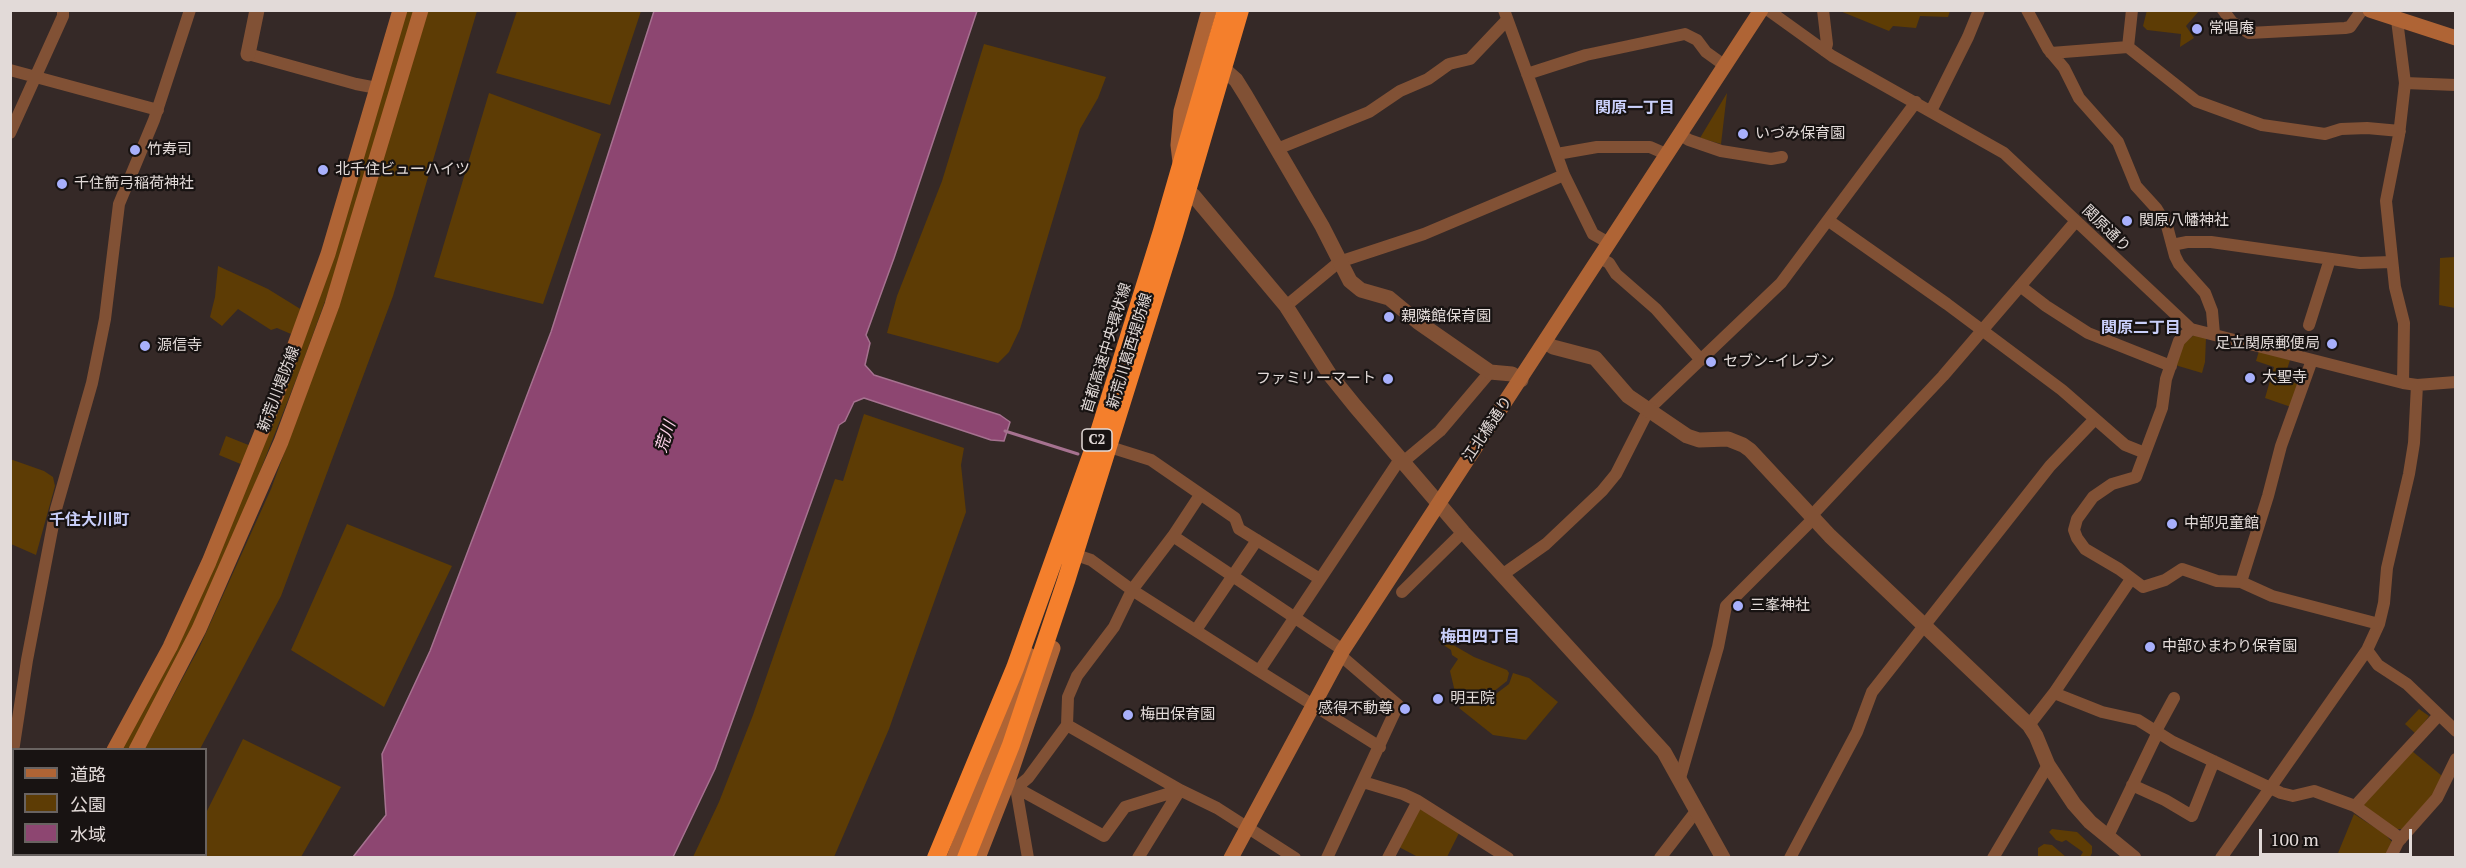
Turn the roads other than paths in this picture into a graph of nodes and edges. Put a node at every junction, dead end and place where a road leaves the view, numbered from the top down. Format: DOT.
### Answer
graph roads {
  1 [pos="63,10"];
  2 [pos="190,10"];
  3 [pos="257,10"];
  4 [pos="400,10"];
  5 [pos="422,10"];
  6 [pos="1209,10"];
  7 [pos="1226,10"];
  8 [pos="1233,10"];
  9 [pos="1240,10"];
  10 [pos="1247,10"];
  11 [pos="1761,10"];
  12 [pos="1768,10"];
  13 [pos="1823,10"];
  14 [pos="1979,10"];
  15 [pos="2027,10"];
  16 [pos="2132,10"];
  17 [pos="2223,10"];
  18 [pos="2362,10"];
  19 [pos="2377,11"];
  20 [pos="1505,16"];
  21 [pos="2397,20"];
  22 [pos="2456,38"];
  23 [pos="2128,47"];
  24 [pos="1825,51"];
  25 [pos="2051,52"];
  26 [pos="248,54"];
  27 [pos="1724,65"];
  28 [pos="10,70"];
  29 [pos="1228,73"];
  30 [pos="1527,74"];
  31 [pos="35,78"];
  32 [pos="2405,83"];
  33 [pos="2456,85"];
  34 [pos="377,88"];
  35 [pos="1916,102"];
  36 [pos="158,111"];
  37 [pos="1931,111"];
  38 [pos="2400,131"];
  39 [pos="10,133"];
  40 [pos="1679,134"];
  41 [pos="1277,149"];
  42 [pos="1557,154"];
  43 [pos="1666,154"];
  44 [pos="1782,157"];
  45 [pos="1564,175"];
  46 [pos="1184,177"];
  47 [pos="1193,195"];
  48 [pos="1829,221"];
  49 [pos="2076,221"];
  50 [pos="1609,243"];
  51 [pos="2172,245"];
  52 [pos="1600,258"];
  53 [pos="2330,259"];
  54 [pos="1339,262"];
  55 [pos="2392,262"];
  56 [pos="2020,286"];
  57 [pos="1286,306"];
  58 [pos="2309,325"];
  59 [pos="2191,329"];
  60 [pos="1981,330"];
  61 [pos="2214,334"];
  62 [pos="1545,342"];
  63 [pos="1701,360"];
  64 [pos="2312,360"];
  65 [pos="2171,366"];
  66 [pos="1490,372"];
  67 [pos="1521,380"];
  68 [pos="2456,382"];
  69 [pos="2403,383"];
  70 [pos="2417,385"];
  71 [pos="1648,408"];
  72 [pos="2095,419"];
  73 [pos="1116,449"];
  74 [pos="2145,453"];
  75 [pos="1401,460"];
  76 [pos="1200,495"];
  77 [pos="1438,504"];
  78 [pos="1812,517"];
  79 [pos="1462,532"];
  80 [pos="1173,536"];
  81 [pos="1257,540"];
  82 [pos="1082,557"];
  83 [pos="1232,575"];
  84 [pos="1502,575"];
  85 [pos="1320,579"];
  86 [pos="2131,579"];
  87 [pos="2241,582"];
  88 [pos="1132,590"];
  89 [pos="1402,592"];
  90 [pos="1295,616"];
  91 [pos="2379,624"];
  92 [pos="1924,625"];
  93 [pos="1196,630"];
  94 [pos="2367,650"];
  95 [pos="1342,652"];
  96 [pos="1259,671"];
  97 [pos="2054,693"];
  98 [pos="2174,698"];
  99 [pos="1312,705"];
  100 [pos="2439,715"];
  101 [pos="1068,725"];
  102 [pos="2029,725"];
  103 [pos="2456,731"];
  104 [pos="2157,732"];
  105 [pos="987,739"];
  106 [pos="1380,747"];
  107 [pos="15,748"];
  108 [pos="115,748"];
  109 [pos="137,748"];
  110 [pos="2456,759"];
  111 [pos="2214,761"];
  112 [pos="2048,765"];
  113 [pos="986,776"];
  114 [pos="1680,778"];
  115 [pos="1363,782"];
  116 [pos="2132,785"];
  117 [pos="1012,786"];
  118 [pos="2270,788"];
  119 [pos="1180,790"];
  120 [pos="1418,801"];
  121 [pos="2355,806"];
  122 [pos="1697,810"];
  123 [pos="1246,828"];
  124 [pos="2108,836"];
  125 [pos="2402,839"];
  126 [pos="936,858"];
  127 [pos="945,858"];
  128 [pos="954,858"];
  129 [pos="966,858"];
  130 [pos="978,858"];
  131 [pos="1028,858"];
  132 [pos="1138,858"];
  133 [pos="1231,858"];
  134 [pos="1295,858"];
  135 [pos="1327,858"];
  136 [pos="1388,858"];
  137 [pos="1508,858"];
  138 [pos="1660,858"];
  139 [pos="1723,858"];
  140 [pos="1790,858"];
  141 [pos="1994,858"];
  142 [pos="2134,858"];
  143 [pos="2221,858"];
  144 [pos="2391,858"];
  1 -- 31 [label="street"];
  2 -- 36 [label="street"];
  3 -- 26 [label="street"];
  4 -- 34 [label="main road, 新荒川堤防線"];
  5 -- 109 [label="main road, 新荒川堤防線"];
  6 -- 46 [label="main road"];
  7 -- 105 [label="highway, 首都高速中央環状線 / C2"];
  8 -- 46 [label="main road, 新荒川葛西堤防線"];
  9 -- 129 [label="highway, 首都高速中央環状線 / C2"];
  10 -- 29 [label="main road, 新荒川葛西堤防線"];
  11 -- 27 [label="main road, 江北橋通り"];
  12 -- 24 [label="street, 関原通り"];
  13 -- 24 [label="street"];
  14 -- 37 [label="street"];
  15 -- 25 [label="street"];
  16 -- 23 [label="street"];
  17 -- 18 [label="street"];
  19 -- 21 [label="main road"];
  20 -- 30 [label="street"];
  20 -- 41 [label="street"];
  21 -- 22 [label="main road"];
  21 -- 32 [label="street"];
  23 -- 25 [label="street"];
  23 -- 38 [label="street"];
  24 -- 35 [label="street, 関原通り"];
  25 -- 51 [label="street"];
  26 -- 34 [label="street"];
  27 -- 30 [label="street"];
  27 -- 40 [label="main road, 江北橋通り"];
  28 -- 31 [label="street"];
  29 -- 41 [label="street"];
  29 -- 47 [label="main road, 新荒川葛西堤防線"];
  30 -- 42 [label="street"];
  31 -- 36 [label="street"];
  31 -- 39 [label="street"];
  32 -- 33 [label="street"];
  32 -- 38 [label="street"];
  34 -- 108 [label="main road, 新荒川堤防線"];
  35 -- 37 [label="street, 関原通り"];
  35 -- 48 [label="street"];
  36 -- 107 [label="street"];
  37 -- 49 [label="street, 関原通り"];
  38 -- 55 [label="street"];
  40 -- 43 [label="main road, 江北橋通り"];
  40 -- 44 [label="street"];
  41 -- 54 [label="street"];
  42 -- 43 [label="street"];
  42 -- 45 [label="street"];
  43 -- 50 [label="main road, 江北橋通り"];
  45 -- 50 [label="street"];
  45 -- 54 [label="street"];
  46 -- 47 [label="main road"];
  46 -- 113 [label="main road, 新荒川葛西堤防線"];
  47 -- 57 [label="street"];
  47 -- 73 [label="main road, 新荒川葛西堤防線"];
  48 -- 60 [label="street"];
  48 -- 63 [label="street"];
  49 -- 56 [label="street"];
  49 -- 59 [label="street, 関原通り"];
  50 -- 52 [label="main road, 江北橋通り"];
  51 -- 53 [label="street"];
  51 -- 61 [label="street"];
  52 -- 62 [label="main road, 江北橋通り"];
  52 -- 63 [label="street"];
  53 -- 55 [label="street"];
  53 -- 58 [label="street"];
  54 -- 57 [label="street"];
  54 -- 66 [label="street"];
  55 -- 69 [label="street"];
  56 -- 60 [label="street"];
  56 -- 65 [label="street"];
  57 -- 75 [label="street"];
  59 -- 61 [label="street"];
  59 -- 65 [label="street"];
  60 -- 72 [label="street"];
  60 -- 78 [label="street"];
  61 -- 64 [label="street"];
  62 -- 67 [label="main road, 江北橋通り"];
  62 -- 71 [label="street"];
  63 -- 71 [label="street"];
  64 -- 69 [label="street"];
  64 -- 87 [label="street"];
  65 -- 74 [label="street"];
  66 -- 67 [label="street"];
  66 -- 75 [label="street"];
  67 -- 77 [label="main road, 江北橋通り"];
  68 -- 70 [label="street"];
  69 -- 70 [label="street"];
  70 -- 91 [label="street"];
  71 -- 78 [label="street"];
  71 -- 84 [label="street"];
  72 -- 74 [label="street"];
  72 -- 92 [label="street"];
  73 -- 76 [label="street"];
  73 -- 82 [label="main road, 新荒川葛西堤防線"];
  74 -- 86 [label="street"];
  75 -- 77 [label="street"];
  75 -- 85 [label="street"];
  76 -- 80 [label="street"];
  76 -- 81 [label="street"];
  77 -- 79 [label="street"];
  77 -- 95 [label="main road, 江北橋通り"];
  78 -- 92 [label="street"];
  78 -- 114 [label="street"];
  79 -- 84 [label="street"];
  79 -- 89 [label="street"];
  80 -- 83 [label="street"];
  80 -- 88 [label="street"];
  81 -- 83 [label="street"];
  81 -- 85 [label="street"];
  82 -- 88 [label="street"];
  82 -- 117 [label="main road, 新荒川葛西堤防線"];
  83 -- 90 [label="street"];
  83 -- 93 [label="street"];
  84 -- 114 [label="street"];
  85 -- 90 [label="street"];
  86 -- 87 [label="street"];
  86 -- 97 [label="street"];
  87 -- 91 [label="street"];
  88 -- 93 [label="street"];
  88 -- 101 [label="street"];
  90 -- 95 [label="street"];
  90 -- 96 [label="street"];
  91 -- 94 [label="street"];
  92 -- 102 [label="street"];
  92 -- 140 [label="street"];
  93 -- 96 [label="street"];
  94 -- 100 [label="street"];
  94 -- 118 [label="street"];
  95 -- 99 [label="main road, 江北橋通り"];
  95 -- 106 [label="street"];
  96 -- 99 [label="street"];
  97 -- 102 [label="street"];
  97 -- 104 [label="street"];
  98 -- 104 [label="street"];
  99 -- 106 [label="street"];
  99 -- 123 [label="main road, 江北橋通り"];
  100 -- 103 [label="street"];
  100 -- 121 [label="street"];
  101 -- 117 [label="street"];
  101 -- 119 [label="street"];
  102 -- 112 [label="street"];
  104 -- 111 [label="street"];
  104 -- 116 [label="street"];
  105 -- 126 [label="highway, 首都高速中央環状線 / C2"];
  105 -- 127 [label="highway"];
  106 -- 115 [label="street"];
  110 -- 125 [label="street"];
  111 -- 116 [label="street"];
  111 -- 118 [label="street"];
  112 -- 124 [label="street"];
  112 -- 141 [label="street"];
  113 -- 117 [label="street"];
  113 -- 128 [label="main road, 新荒川葛西堤防線"];
  114 -- 122 [label="street"];
  115 -- 120 [label="street"];
  115 -- 135 [label="street"];
  116 -- 124 [label="street"];
  117 -- 119 [label="street"];
  117 -- 130 [label="main road, 新荒川葛西堤防線"];
  117 -- 131 [label="street"];
  118 -- 121 [label="street"];
  118 -- 143 [label="street"];
  119 -- 123 [label="street"];
  119 -- 132 [label="street"];
  120 -- 136 [label="street"];
  120 -- 137 [label="street"];
  121 -- 125 [label="street"];
  122 -- 138 [label="street"];
  122 -- 139 [label="street"];
  123 -- 133 [label="main road, 江北橋通り"];
  123 -- 134 [label="street"];
  124 -- 142 [label="street"];
  125 -- 144 [label="street"];
}
